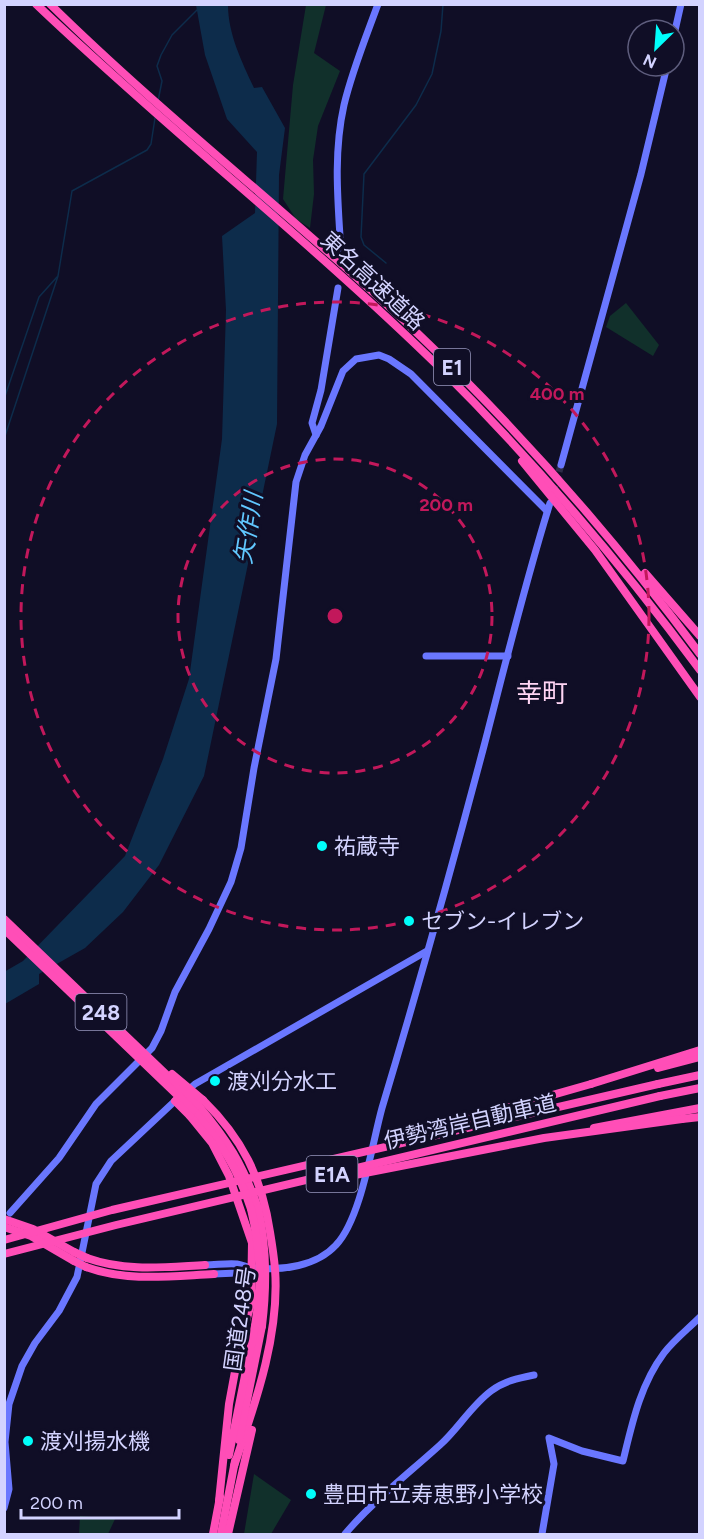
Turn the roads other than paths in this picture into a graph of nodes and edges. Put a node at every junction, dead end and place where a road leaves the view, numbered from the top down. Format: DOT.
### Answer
graph roads {
  1 [pos="36,4"];
  2 [pos="50,4"];
  3 [pos="378,4"];
  4 [pos="95,53"];
  5 [pos="664,78"];
  6 [pos="341,252"];
  7 [pos="338,288"];
  8 [pos="472,400"];
  9 [pos="316,435"];
  10 [pos="561,465"];
  11 [pos="579,502"];
  12 [pos="699,636"];
  13 [pos="699,654"];
  14 [pos="426,656"];
  15 [pos="508,656"];
  16 [pos="699,670"];
  17 [pos="699,697"];
  18 [pos="4,919"];
  19 [pos="4,929"];
  20 [pos="427,951"];
  21 [pos="699,1050"];
  22 [pos="699,1057"];
  23 [pos="699,1075"];
  24 [pos="591,1084"];
  25 [pos="699,1088"];
  26 [pos="196,1108"];
  27 [pos="699,1108"];
  28 [pos="699,1117"];
  29 [pos="544,1138"];
  30 [pos="359,1154"];
  31 [pos="221,1200"];
  32 [pos="7,1216"];
  33 [pos="4,1227"];
  34 [pos="4,1240"];
  35 [pos="4,1254"];
  36 [pos="74,1257"];
  37 [pos="86,1263"];
  38 [pos="205,1265"];
  39 [pos="253,1268"];
  40 [pos="275,1269"];
  41 [pos="214,1274"];
  42 [pos="699,1317"];
  43 [pos="534,1375"];
  44 [pos="5,1444"];
  45 [pos="235,1444"];
  46 [pos="6,1455"];
  47 [pos="4,1508"];
  48 [pos="213,1534"];
  49 [pos="221,1534"];
  50 [pos="228,1534"];
  51 [pos="345,1534"];
  52 [pos="542,1534"];
  1 -- 4 [label="highway, 東名高速道路 / E1"];
  2 -- 4 [label="highway, 東名高速道路 / E1"];
  3 -- 6 [label="street"];
  4 -- 8 [label="highway, 東名高速道路 / E1"];
  4 -- 11 [label="highway, 東名高速道路 / E1"];
  5 -- 10 [label="street"];
  7 -- 9 [label="street"];
  8 -- 16 [label="highway, 東名高速道路 / E1"];
  8 -- 17 [label="highway"];
  9 -- 15 [label="street"];
  9 -- 32 [label="street"];
  11 -- 12 [label="highway"];
  11 -- 13 [label="highway, 東名高速道路 / E1"];
  14 -- 15 [label="street"];
  15 -- 20 [label="street"];
  18 -- 26 [label="highway, 国道248号 / 248, bridge"];
  19 -- 26 [label="highway, 248, bridge"];
  20 -- 40 [label="street"];
  20 -- 44 [label="street"];
  21 -- 24 [label="highway"];
  22 -- 24 [label="highway"];
  23 -- 30 [label="highway, 伊勢湾岸自動車道 / E1A, bridge"];
  24 -- 30 [label="highway, bridge"];
  25 -- 31 [label="highway, 伊勢湾岸自動車道 / E1A, bridge"];
  26 -- 39 [label="highway, 248"];
  26 -- 40 [label="highway, 248"];
  26 -- 45 [label="highway, 国道248号 / 248, bridge"];
  27 -- 29 [label="highway, bridge"];
  28 -- 29 [label="highway, bridge"];
  29 -- 31 [label="highway, bridge"];
  30 -- 34 [label="highway, 伊勢湾岸自動車道 / E1A, bridge"];
  31 -- 35 [label="highway, 伊勢湾岸自動車道 / E1A, bridge"];
  32 -- 36 [label="highway"];
  33 -- 36 [label="highway"];
  36 -- 37 [label="highway, bridge"];
  37 -- 38 [label="highway"];
  37 -- 41 [label="highway"];
  38 -- 39 [label="street"];
  39 -- 40 [label="street"];
  39 -- 41 [label="street"];
  39 -- 45 [label="highway, 248"];
  40 -- 45 [label="highway, 248"];
  42 -- 52 [label="street"];
  43 -- 51 [label="street"];
  44 -- 46 [label="street"];
  45 -- 48 [label="highway, 248"];
  45 -- 49 [label="highway, 国道248号 / 248"];
  45 -- 50 [label="highway, 248"];
  46 -- 47 [label="street"];
}
